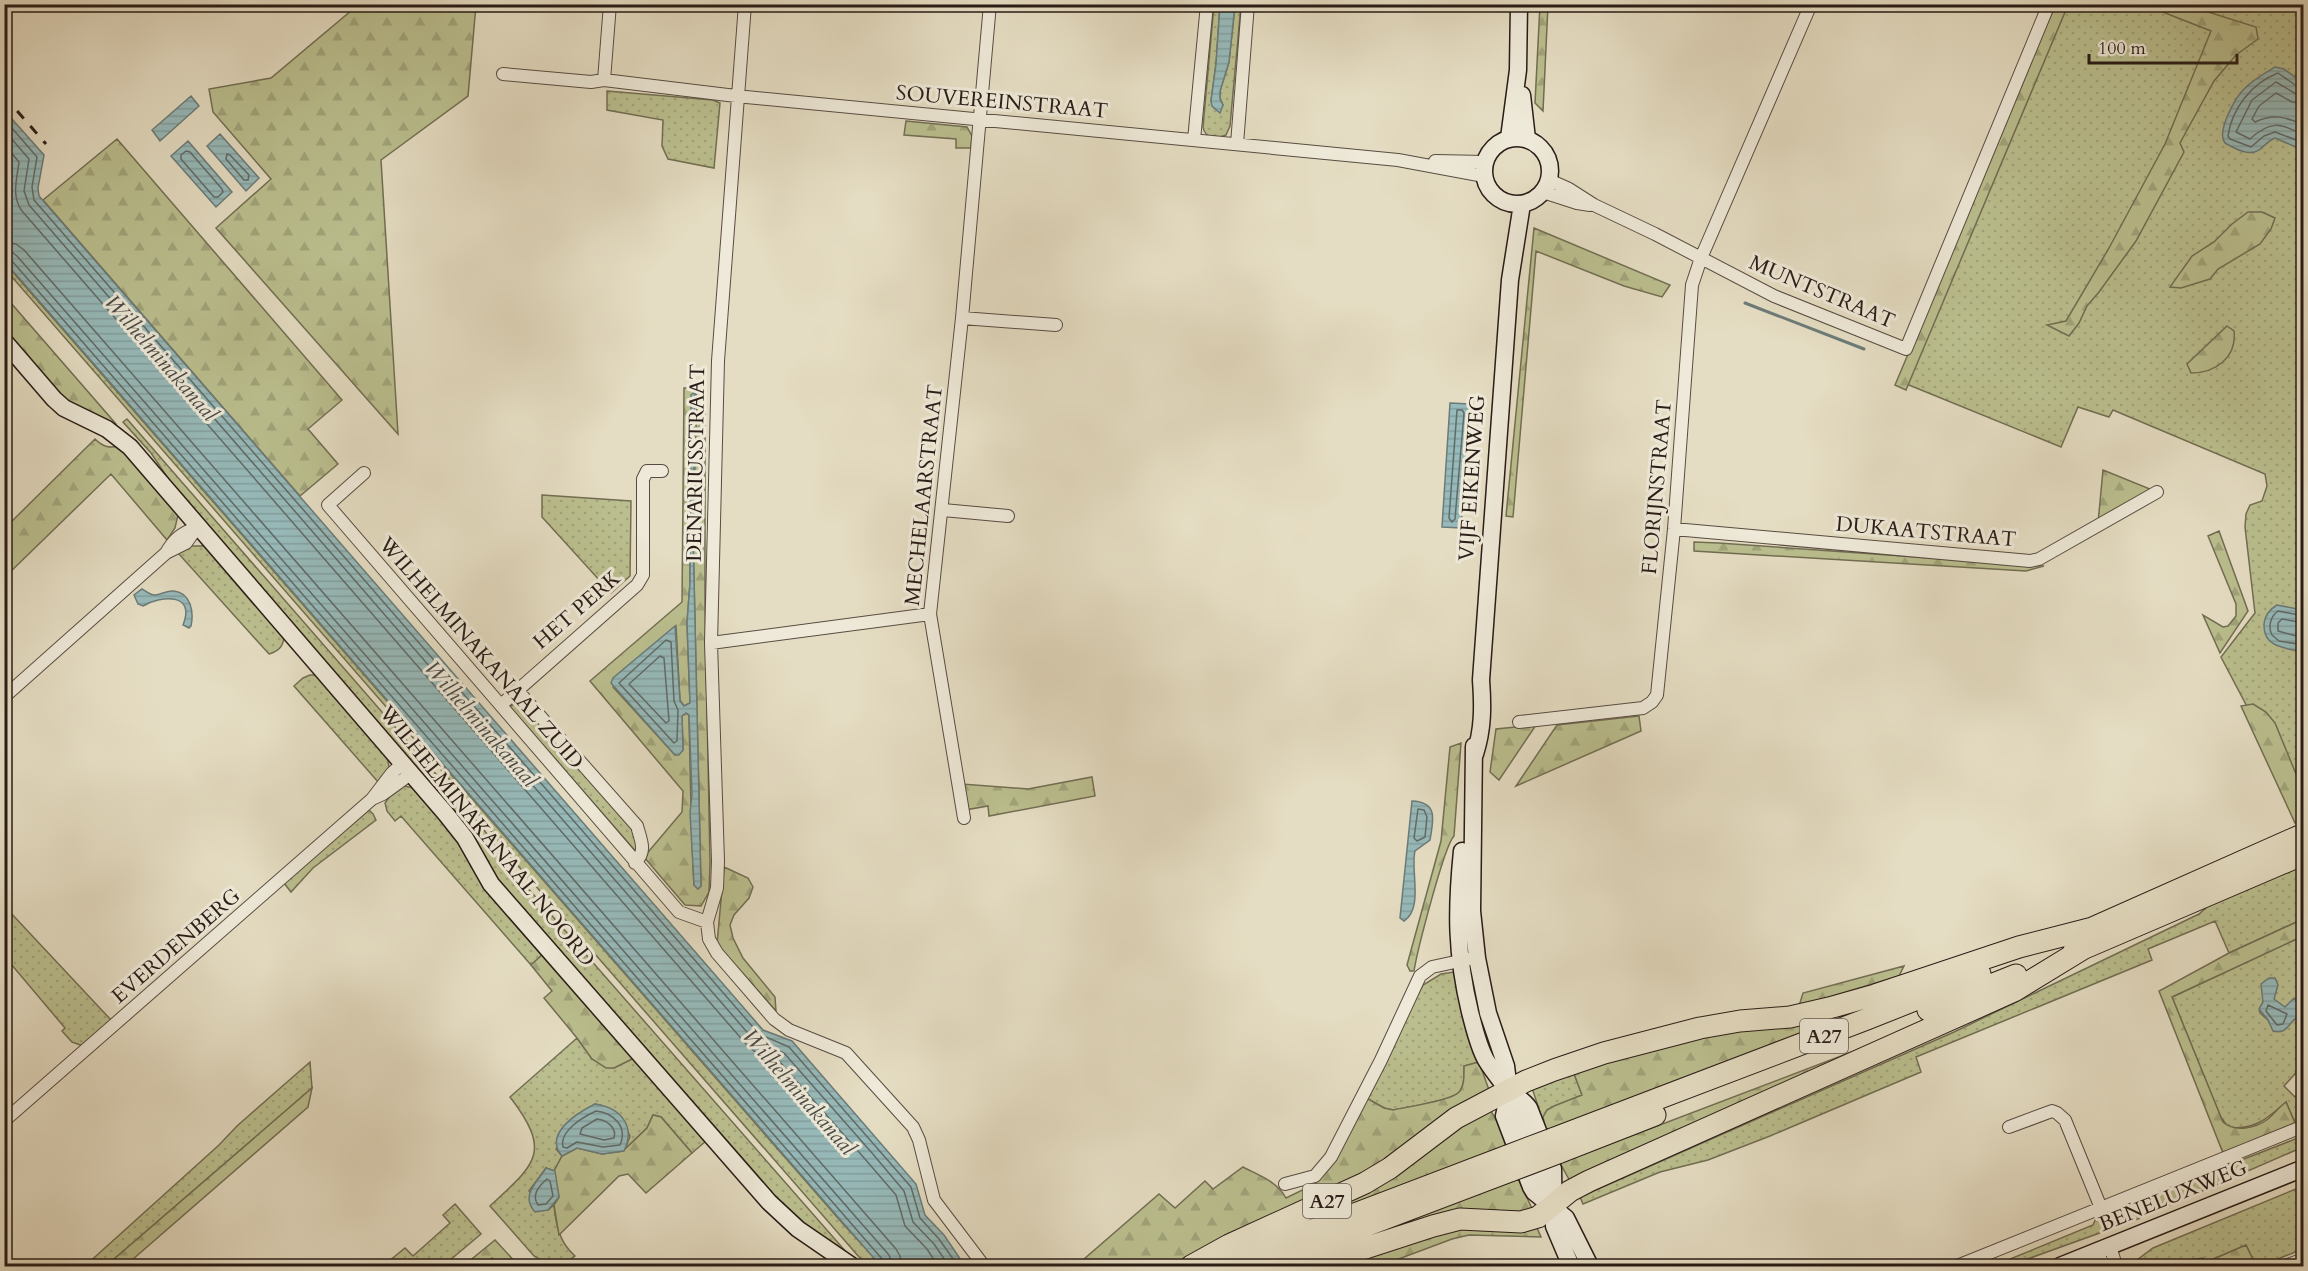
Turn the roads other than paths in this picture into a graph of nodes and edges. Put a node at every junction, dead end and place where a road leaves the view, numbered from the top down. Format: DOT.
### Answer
graph roads {
  1 [pos="610,4"];
  2 [pos="745,4"];
  3 [pos="990,4"];
  4 [pos="1207,4"];
  5 [pos="1248,4"];
  6 [pos="1519,4"];
  7 [pos="1811,4"];
  8 [pos="2049,4"];
  9 [pos="1518,70"];
  10 [pos="503,74"];
  11 [pos="604,80"];
  12 [pos="736,96"];
  13 [pos="980,119"];
  14 [pos="1509,138"];
  15 [pos="1527,139"];
  16 [pos="1194,140"];
  17 [pos="1237,144"];
  18 [pos="1485,169"];
  19 [pos="1546,186"];
  20 [pos="1514,203"];
  21 [pos="1701,258"];
  22 [pos="962,318"];
  23 [pos="1056,326"];
  24 [pos="4,341"];
  25 [pos="662,471"];
  26 [pos="364,474"];
  27 [pos="2157,492"];
  28 [pos="943,510"];
  29 [pos="1008,516"];
  30 [pos="197,528"];
  31 [pos="1674,529"];
  32 [pos="930,614"];
  33 [pos="711,643"];
  34 [pos="517,690"];
  35 [pos="4,697"];
  36 [pos="501,705"];
  37 [pos="1518,722"];
  38 [pos="408,768"];
  39 [pos="964,818"];
  40 [pos="2304,834"];
  41 [pos="2304,854"];
  42 [pos="635,862"];
  43 [pos="707,922"];
  44 [pos="2090,938"];
  45 [pos="1469,959"];
  46 [pos="1509,1091"];
  47 [pos="4,1121"];
  48 [pos="2304,1126"];
  49 [pos="2009,1127"];
  50 [pos="1510,1163"];
  51 [pos="2304,1168"];
  52 [pos="1285,1184"];
  53 [pos="1553,1206"];
  54 [pos="2101,1208"];
  55 [pos="2104,1254"];
  56 [pos="2304,1259"];
  57 [pos="852,1266"];
  58 [pos="984,1266"];
  59 [pos="1191,1266"];
  60 [pos="1218,1266"];
  61 [pos="1260,1266"];
  62 [pos="1310,1266"];
  63 [pos="1572,1266"];
  64 [pos="1590,1266"];
  65 [pos="1957,1266"];
  66 [pos="2060,1266"];
  67 [pos="2116,1266"];
  68 [pos="2285,1266"];
  1 -- 11 [label="street"];
  2 -- 12 [label="street, DENARIUSSTRAAT"];
  3 -- 13 [label="street, MECHELAARSTRAAT"];
  4 -- 16 [label="street"];
  5 -- 17 [label="street"];
  6 -- 9 [label="main road"];
  7 -- 21 [label="street"];
  8 -- 21 [label="street, MUNTSTRAAT"];
  9 -- 14 [label="main road"];
  9 -- 15 [label="main road"];
  10 -- 11 [label="street, SOUVEREINSTRAAT"];
  11 -- 12 [label="street, SOUVEREINSTRAAT"];
  12 -- 13 [label="street, SOUVEREINSTRAAT"];
  12 -- 33 [label="street, DENARIUSSTRAAT"];
  13 -- 16 [label="street, SOUVEREINSTRAAT"];
  13 -- 22 [label="street, MECHELAARSTRAAT"];
  14 -- 15 [label="main road"];
  14 -- 18 [label="main road"];
  15 -- 19 [label="main road"];
  16 -- 17 [label="street, SOUVEREINSTRAAT"];
  17 -- 18 [label="street, SOUVEREINSTRAAT"];
  18 -- 20 [label="main road"];
  19 -- 20 [label="main road"];
  19 -- 21 [label="street"];
  20 -- 45 [label="main road, VIJF EIKENWEG"];
  21 -- 31 [label="street, FLORIJNSTRAAT"];
  22 -- 23 [label="street"];
  22 -- 28 [label="street, MECHELAARSTRAAT"];
  24 -- 30 [label="main road, WILHELMINAKANAAL NOORD"];
  25 -- 34 [label="street, HET PERK"];
  26 -- 36 [label="street, WILHELMINAKANAAL ZUID"];
  27 -- 31 [label="street, DUKAATSTRAAT"];
  28 -- 29 [label="street"];
  28 -- 32 [label="street, MECHELAARSTRAAT"];
  30 -- 35 [label="street"];
  30 -- 38 [label="main road, WILHELMINAKANAAL NOORD"];
  31 -- 37 [label="street, FLORIJNSTRAAT"];
  32 -- 33 [label="street"];
  32 -- 39 [label="street, MECHELAARSTRAAT"];
  33 -- 43 [label="street, DENARIUSSTRAAT"];
  34 -- 36 [label="street, HET PERK"];
  34 -- 42 [label="street, WILHELMINAKANAAL ZUID"];
  36 -- 42 [label="street, WILHELMINAKANAAL ZUID"];
  38 -- 47 [label="street, EVERDENBERG"];
  38 -- 57 [label="main road, WILHELMINAKANAAL NOORD"];
  40 -- 44 [label="highway, A27"];
  41 -- 44 [label="highway, A27"];
  42 -- 43 [label="street, WILHELMINAKANAAL ZUID"];
  43 -- 58 [label="street"];
  44 -- 46 [label="highway, A27"];
  44 -- 50 [label="highway, A27, bridge"];
  44 -- 53 [label="highway, A27"];
  45 -- 46 [label="main road, VIJF EIKENWEG"];
  45 -- 52 [label="street"];
  46 -- 53 [label="main road, VIJF EIKENWEG"];
  46 -- 53 [label="main road"];
  46 -- 59 [label="highway, A27"];
  48 -- 54 [label="street, BENELUXWEG"];
  49 -- 54 [label="street, BENELUXWEG"];
  50 -- 60 [label="highway, A27"];
  50 -- 61 [label="highway, A27"];
  51 -- 55 [label="main road, BENELUXWEG"];
  53 -- 62 [label="highway, A27"];
  53 -- 63 [label="main road, VIJF EIKENWEG"];
  53 -- 64 [label="main road"];
  54 -- 65 [label="street, BENELUXWEG"];
  55 -- 66 [label="main road, BENELUXWEG"];
  55 -- 67 [label="street"];
  56 -- 68 [label="street"];
}
